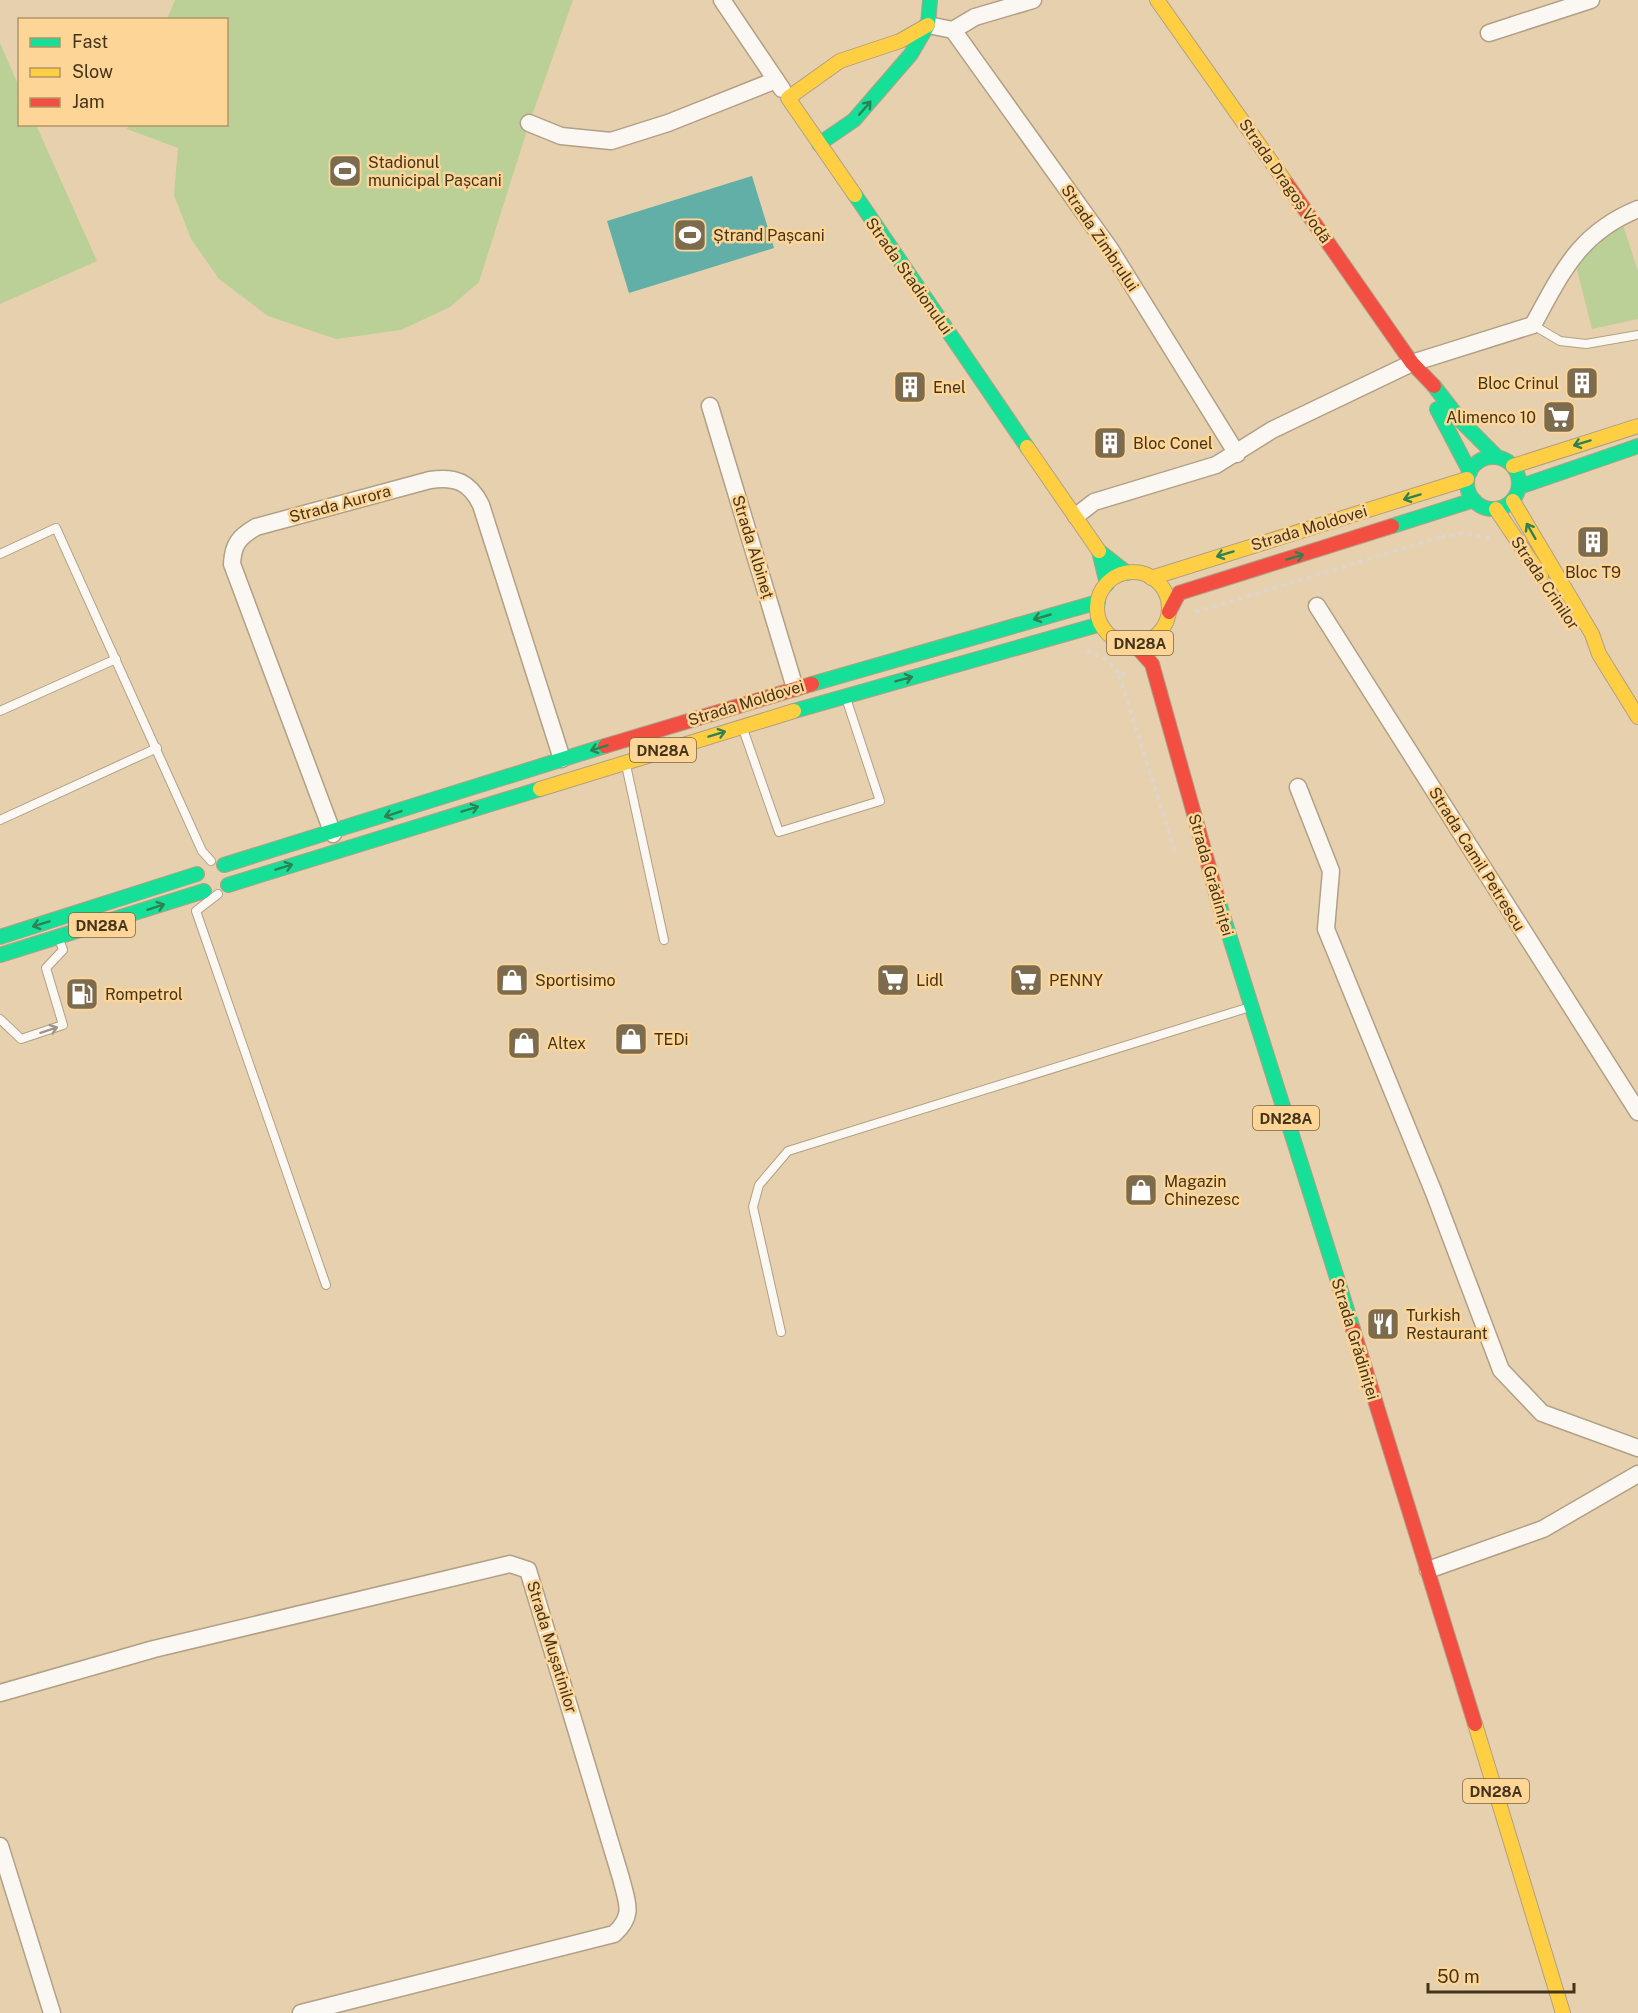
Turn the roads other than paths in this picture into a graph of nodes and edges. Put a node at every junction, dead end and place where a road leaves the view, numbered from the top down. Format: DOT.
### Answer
graph roads {
  1 [pos="722,0"];
  2 [pos="930,0"];
  3 [pos="1033,0"];
  4 [pos="1157,0"];
  5 [pos="1591,0"];
  6 [pos="928,26"];
  7 [pos="953,30"];
  8 [pos="1489,33"];
  9 [pos="776,80"];
  10 [pos="789,98"];
  11 [pos="530,123"];
  12 [pos="819,144"];
  13 [pos="1638,209"];
  14 [pos="1533,325"];
  15 [pos="1638,335"];
  16 [pos="1412,363"];
  17 [pos="710,406"];
  18 [pos="1638,426"];
  19 [pos="1638,446"];
  20 [pos="1237,453"];
  21 [pos="1497,457"];
  22 [pos="1513,466"];
  23 [pos="1469,475"];
  24 [pos="1519,487"];
  25 [pos="1474,500"];
  26 [pos="1513,501"];
  27 [pos="1496,509"];
  28 [pos="1076,516"];
  29 [pos="1099,551"];
  30 [pos="0,554"];
  31 [pos="1127,573"];
  32 [pos="1151,578"];
  33 [pos="1107,584"];
  34 [pos="1098,602"];
  35 [pos="1317,606"];
  36 [pos="1169,612"];
  37 [pos="1101,624"];
  38 [pos="1156,636"];
  39 [pos="1134,644"];
  40 [pos="1599,654"];
  41 [pos="116,659"];
  42 [pos="1152,664"];
  43 [pos="795,688"];
  44 [pos="845,695"];
  45 [pos="0,711"];
  46 [pos="1638,717"];
  47 [pos="742,727"];
  48 [pos="157,748"];
  49 [pos="562,759"];
  50 [pos="625,762"];
  51 [pos="1298,787"];
  52 [pos="0,820"];
  53 [pos="333,834"];
  54 [pos="207,863"];
  55 [pos="216,890"];
  56 [pos="0,937"];
  57 [pos="59,939"];
  58 [pos="664,940"];
  59 [pos="0,956"];
  60 [pos="1250,1006"];
  61 [pos="0,1019"];
  62 [pos="1638,1112"];
  63 [pos="326,1285"];
  64 [pos="781,1332"];
  65 [pos="1638,1448"];
  66 [pos="1638,1474"];
  67 [pos="1428,1570"];
  68 [pos="0,1693"];
  69 [pos="0,1846"];
  70 [pos="52,2013"];
  71 [pos="301,2013"];
  72 [pos="1563,2013"];
  1 -- 9 [label="street, Strada Stadionului"];
  2 -- 6 [label="main road"];
  3 -- 7 [label="street"];
  4 -- 16 [label="main road, Strada Dragoș Vodă"];
  5 -- 8 [label="street"];
  6 -- 7 [label="street"];
  6 -- 10 [label="main road"];
  12 -- 6 [label="main road, one-way"];
  7 -- 20 [label="street, Strada Zimbrului"];
  9 -- 10 [label="street, Strada Stadionului"];
  9 -- 11 [label="street"];
  10 -- 12 [label="main road, Strada Stadionului"];
  12 -- 28 [label="main road, Strada Stadionului"];
  13 -- 14 [label="street"];
  14 -- 15 [label="lane"];
  14 -- 16 [label="street"];
  16 -- 20 [label="street"];
  16 -- 21 [label="main road, Strada Dragoș Vodă"];
  16 -- 23 [label="main road, Strada Dragoș Vodă"];
  17 -- 43 [label="street, Strada Albineț"];
  18 -- 22 [label="main road, one-way"];
  19 -- 24 [label="main road"];
  20 -- 28 [label="street"];
  21 -- 22 [label="main road"];
  21 -- 23 [label="main road"];
  22 -- 24 [label="main road"];
  23 -- 25 [label="main road"];
  23 -- 32 [label="main road, Strada Moldovei, one-way"];
  24 -- 26 [label="main road"];
  25 -- 27 [label="main road"];
  36 -- 25 [label="main road, Strada Moldovei / DN28A, one-way"];
  26 -- 27 [label="main road"];
  40 -- 26 [label="main road, Strada Crinilor, one-way"];
  27 -- 40 [label="main road, Strada Crinilor"];
  28 -- 29 [label="main road, Strada Stadionului"];
  29 -- 31 [label="main road, Strada Stadionului"];
  29 -- 33 [label="main road, Strada Stadionului"];
  30 -- 41 [label="lane"];
  31 -- 32 [label="main road"];
  31 -- 33 [label="main road"];
  32 -- 36 [label="main road, DN28A"];
  33 -- 34 [label="main road"];
  34 -- 37 [label="main road, DN28A"];
  34 -- 43 [label="main road, Strada Moldovei / DN28A, one-way"];
  35 -- 62 [label="street, Strada Camil Petrescu"];
  36 -- 38 [label="main road, DN28A"];
  37 -- 39 [label="main road, DN28A"];
  44 -- 37 [label="main road, Strada Moldovei / DN28A, one-way"];
  38 -- 39 [label="main road, DN28A"];
  38 -- 42 [label="main road, Strada Grădiniței / DN28A"];
  39 -- 42 [label="main road, Strada Grădiniței / DN28A"];
  40 -- 46 [label="main road, Strada Crinilor"];
  41 -- 45 [label="lane"];
  41 -- 48 [label="lane"];
  42 -- 60 [label="main road, Strada Grădiniței / DN28A"];
  43 -- 49 [label="main road, Strada Moldovei / DN28A, one-way"];
  44 -- 47 [label="main road, Strada Moldovei / DN28A"];
  44 -- 47 [label="lane"];
  50 -- 47 [label="main road, Strada Moldovei / DN28A, one-way"];
  48 -- 52 [label="lane"];
  48 -- 54 [label="lane"];
  49 -- 53 [label="main road, Strada Moldovei / DN28A, one-way"];
  49 -- 53 [label="street, Strada Aurora"];
  55 -- 50 [label="main road, Strada Moldovei / DN28A, one-way"];
  50 -- 58 [label="lane"];
  51 -- 65 [label="street"];
  53 -- 54 [label="main road, Strada Moldovei / DN28A"];
  54 -- 55 [label="main road"];
  54 -- 55 [label="main road"];
  54 -- 56 [label="main road, Strada Moldovei / DN28A, one-way"];
  57 -- 55 [label="main road, Strada Moldovei / DN28A, one-way"];
  55 -- 63 [label="lane"];
  57 -- 59 [label="main road, Strada Moldovei / DN28A"];
  61 -- 57 [label="lane, one-way"];
  60 -- 64 [label="lane"];
  60 -- 67 [label="main road, Strada Grădiniței / DN28A"];
  66 -- 67 [label="street"];
  67 -- 72 [label="main road, Strada Grădiniței / DN28A"];
  68 -- 71 [label="street, Strada Mușatinilor"];
  69 -- 70 [label="street"];
}
